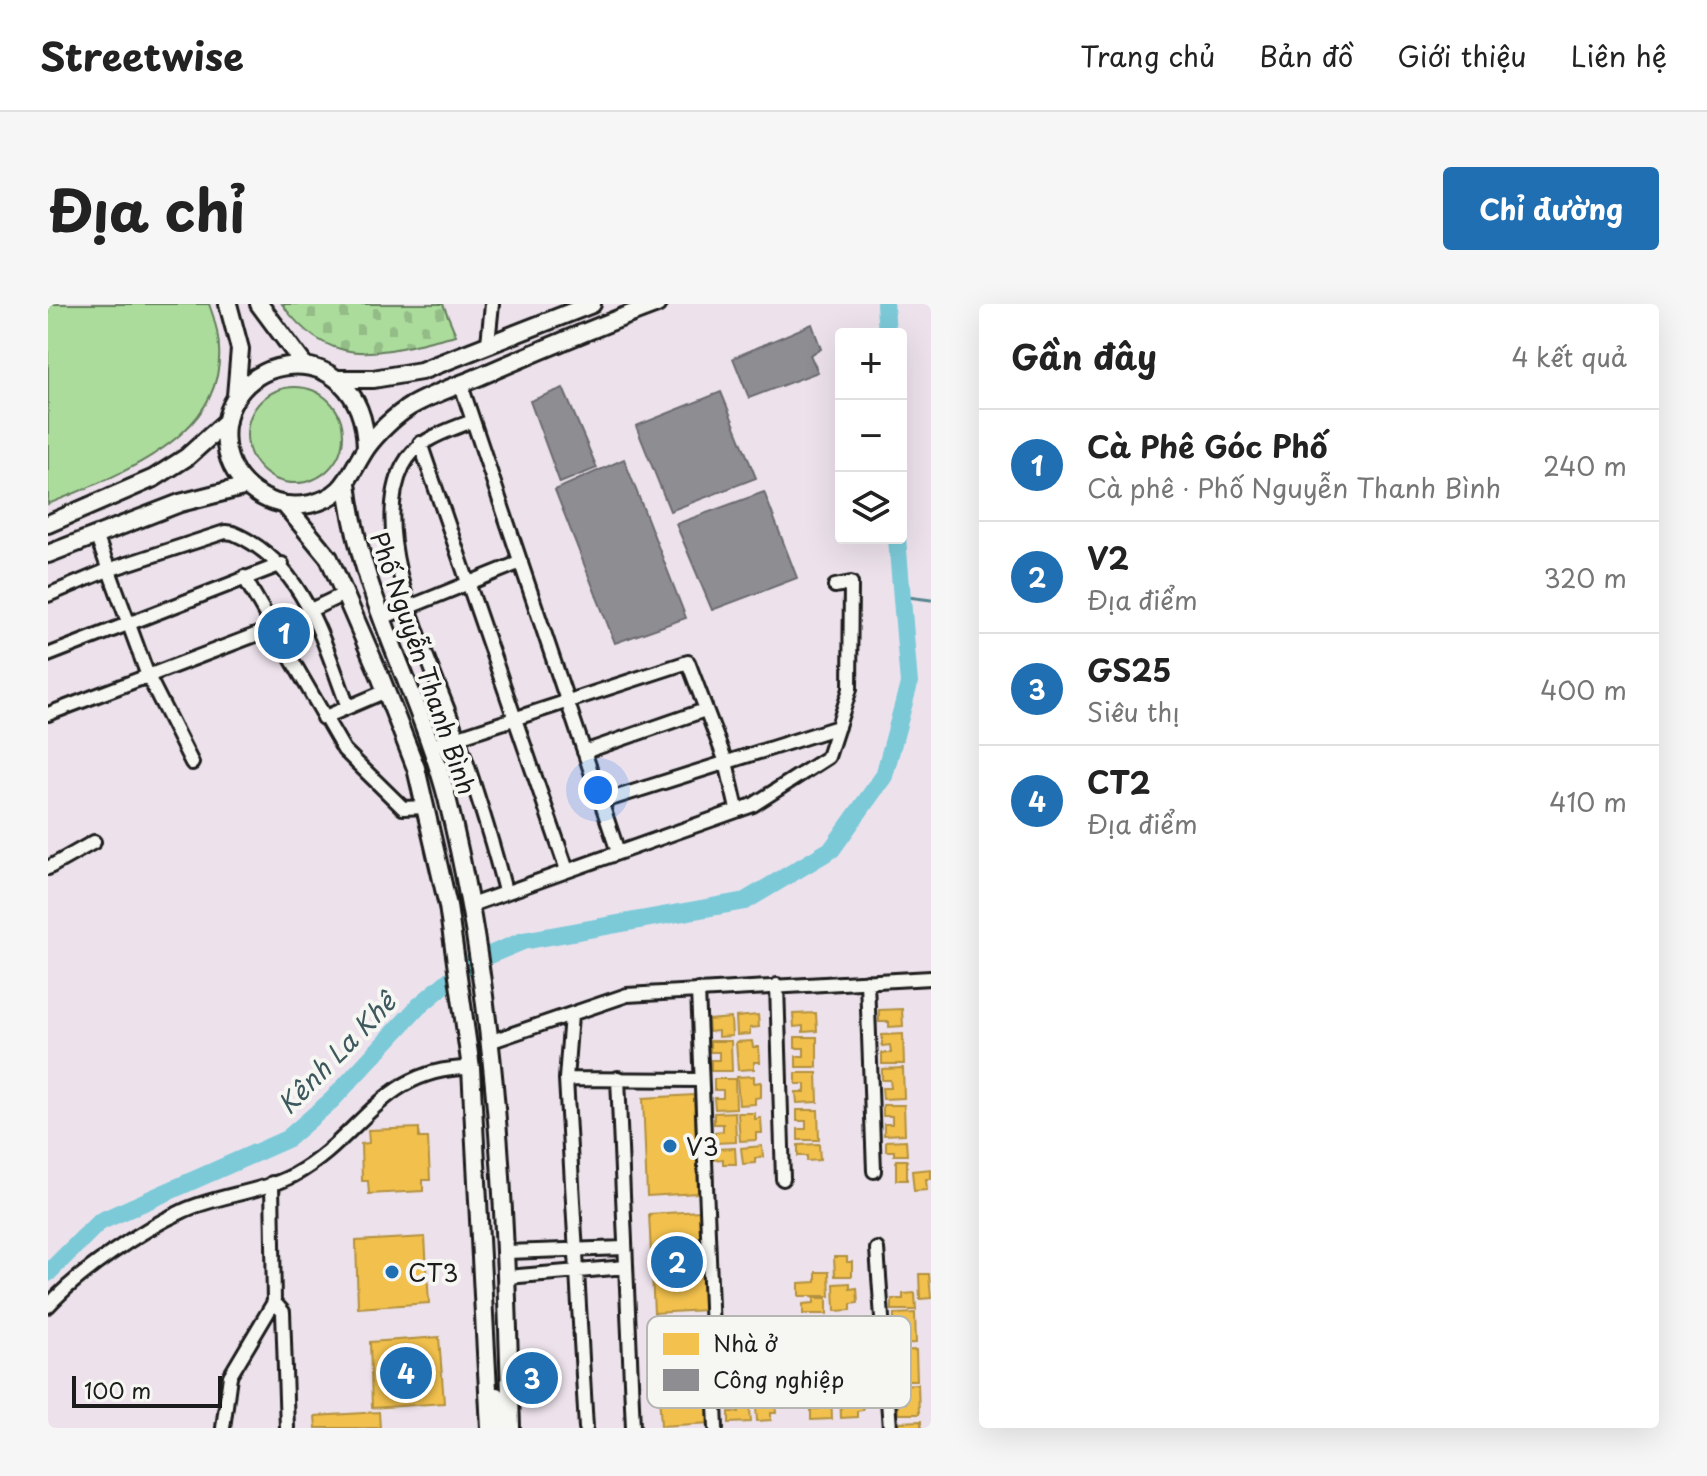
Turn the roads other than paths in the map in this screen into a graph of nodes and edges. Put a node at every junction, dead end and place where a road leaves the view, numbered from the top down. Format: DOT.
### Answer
graph roads {
  1 [pos="228,304"];
  2 [pos="259,304"];
  3 [pos="492,304"];
  4 [pos="592,304"];
  5 [pos="657,304"];
  6 [pos="575,311"];
  7 [pos="583,332"];
  8 [pos="488,343"];
  9 [pos="305,366"];
  10 [pos="338,379"];
  11 [pos="461,385"];
  12 [pos="236,399"];
  13 [pos="227,421"];
  14 [pos="472,421"];
  15 [pos="420,443"];
  16 [pos="366,447"];
  17 [pos="347,483"];
  18 [pos="247,486"];
  19 [pos="285,505"];
  20 [pos="48,524"];
  21 [pos="96,535"];
  22 [pos="48,554"];
  23 [pos="521,562"];
  24 [pos="282,564"];
  25 [pos="108,570"];
  26 [pos="244,577"];
  27 [pos="467,582"];
  28 [pos="835,586"];
  29 [pos="346,593"];
  30 [pos="48,595"];
  31 [pos="410,605"];
  32 [pos="312,611"];
  33 [pos="382,618"];
  34 [pos="126,623"];
  35 [pos="271,629"];
  36 [pos="48,655"];
  37 [pos="148,676"];
  38 [pos="386,691"];
  39 [pos="567,699"];
  40 [pos="348,707"];
  41 [pos="705,710"];
  42 [pos="48,714"];
  43 [pos="323,718"];
  44 [pos="514,719"];
  45 [pos="838,727"];
  46 [pos="459,739"];
  47 [pos="431,746"];
  48 [pos="584,752"];
  49 [pos="726,762"];
  50 [pos="192,763"];
  51 [pos="601,802"];
  52 [pos="425,807"];
  53 [pos="737,809"];
  54 [pos="94,842"];
  55 [pos="618,852"];
  56 [pos="48,868"];
  57 [pos="567,870"];
  58 [pos="505,891"];
  59 [pos="471,905"];
  60 [pos="931,978"];
  61 [pos="867,981"];
  62 [pos="777,985"];
  63 [pos="698,990"];
  64 [pos="571,1015"];
  65 [pos="492,1041"];
  66 [pos="471,1068"];
  67 [pos="618,1078"];
  68 [pos="566,1079"];
  69 [pos="700,1080"];
  70 [pos="874,1171"];
  71 [pos="783,1179"];
  72 [pos="272,1183"];
  73 [pos="625,1248"];
  74 [pos="578,1249"];
  75 [pos="877,1249"];
  76 [pos="506,1252"];
  77 [pos="626,1267"];
  78 [pos="578,1270"];
  79 [pos="507,1277"];
  80 [pos="274,1302"];
  81 [pos="48,1306"];
  82 [pos="711,1316"];
  83 [pos="882,1316"];
  84 [pos="497,1394"];
  85 [pos="715,1408"];
  86 [pos="889,1408"];
  87 [pos="223,1428"];
  88 [pos="287,1428"];
  89 [pos="490,1428"];
  90 [pos="498,1428"];
  91 [pos="511,1428"];
  92 [pos="586,1428"];
  93 [pos="633,1428"];
  94 [pos="716,1428"];
  95 [pos="890,1428"];
  1 -- 12 [label="main road"];
  2 -- 9 [label="main road"];
  3 -- 8 [label="street"];
  4 -- 6 [label="main road"];
  5 -- 7 [label="main road"];
  6 -- 7 [label="main road"];
  6 -- 8 [label="main road"];
  7 -- 11 [label="main road"];
  8 -- 10 [label="main road"];
  9 -- 10 [label="main road"];
  9 -- 12 [label="main road"];
  10 -- 16 [label="main road"];
  11 -- 14 [label="street"];
  11 -- 16 [label="main road"];
  12 -- 13 [label="main road"];
  13 -- 18 [label="main road"];
  13 -- 20 [label="main road"];
  14 -- 15 [label="street"];
  14 -- 23 [label="street"];
  15 -- 27 [label="street"];
  15 -- 31 [label="street"];
  16 -- 17 [label="main road"];
  17 -- 19 [label="main road"];
  17 -- 33 [label="main road, Phố Nguyễn Thanh Bình"];
  18 -- 19 [label="main road"];
  18 -- 21 [label="main road"];
  19 -- 29 [label="main road, Phố Nguyễn Thanh Bình"];
  21 -- 22 [label="main road"];
  21 -- 25 [label="street"];
  23 -- 27 [label="street"];
  23 -- 39 [label="street"];
  24 -- 25 [label="street"];
  24 -- 26 [label="street"];
  24 -- 32 [label="street"];
  25 -- 30 [label="street"];
  25 -- 34 [label="street"];
  26 -- 34 [label="street"];
  26 -- 35 [label="street"];
  27 -- 31 [label="street"];
  27 -- 44 [label="street"];
  28 -- 45 [label="street"];
  29 -- 32 [label="street"];
  29 -- 38 [label="main road, Phố Nguyễn Thanh Bình"];
  31 -- 33 [label="street"];
  31 -- 46 [label="street"];
  32 -- 35 [label="street"];
  32 -- 40 [label="street"];
  33 -- 47 [label="main road, Phố Nguyễn Thanh Bình"];
  34 -- 36 [label="street"];
  34 -- 37 [label="street"];
  35 -- 37 [label="street"];
  35 -- 43 [label="street"];
  37 -- 42 [label="street"];
  37 -- 50 [label="street"];
  38 -- 40 [label="street"];
  38 -- 52 [label="main road, Phố Nguyễn Thanh Bình"];
  39 -- 41 [label="street"];
  39 -- 44 [label="street"];
  39 -- 48 [label="street"];
  40 -- 43 [label="street"];
  41 -- 48 [label="street"];
  41 -- 49 [label="street"];
  43 -- 52 [label="street"];
  44 -- 46 [label="street"];
  44 -- 57 [label="street"];
  45 -- 49 [label="street"];
  45 -- 53 [label="street"];
  46 -- 47 [label="street"];
  46 -- 58 [label="street"];
  47 -- 59 [label="main road, Phố Nguyễn Thanh Bình"];
  48 -- 51 [label="street"];
  49 -- 51 [label="street"];
  49 -- 53 [label="street"];
  51 -- 55 [label="street"];
  52 -- 66 [label="main road, Phố Nguyễn Thanh Bình"];
  53 -- 55 [label="street"];
  54 -- 56 [label="street"];
  55 -- 57 [label="street"];
  57 -- 58 [label="street"];
  58 -- 59 [label="street"];
  59 -- 65 [label="main road, Phố Nguyễn Thanh Bình"];
  60 -- 61 [label="street"];
  61 -- 62 [label="street"];
  61 -- 70 [label="street"];
  62 -- 63 [label="street"];
  62 -- 71 [label="street"];
  63 -- 64 [label="street"];
  63 -- 69 [label="street"];
  64 -- 65 [label="street"];
  64 -- 68 [label="street"];
  65 -- 76 [label="main road"];
  66 -- 72 [label="street"];
  66 -- 89 [label="main road"];
  67 -- 68 [label="street"];
  67 -- 69 [label="street"];
  67 -- 73 [label="street"];
  68 -- 74 [label="street"];
  69 -- 82 [label="street"];
  72 -- 80 [label="street"];
  72 -- 81 [label="street"];
  73 -- 74 [label="street"];
  73 -- 77 [label="street"];
  74 -- 76 [label="street"];
  74 -- 78 [label="street"];
  75 -- 83 [label="street"];
  76 -- 79 [label="main road"];
  77 -- 78 [label="street"];
  77 -- 93 [label="street"];
  78 -- 79 [label="street"];
  78 -- 92 [label="street"];
  79 -- 91 [label="main road"];
  80 -- 87 [label="street"];
  80 -- 88 [label="street"];
  84 -- 90 [label="street"];
  85 -- 94 [label="street"];
  86 -- 95 [label="street"];
}
